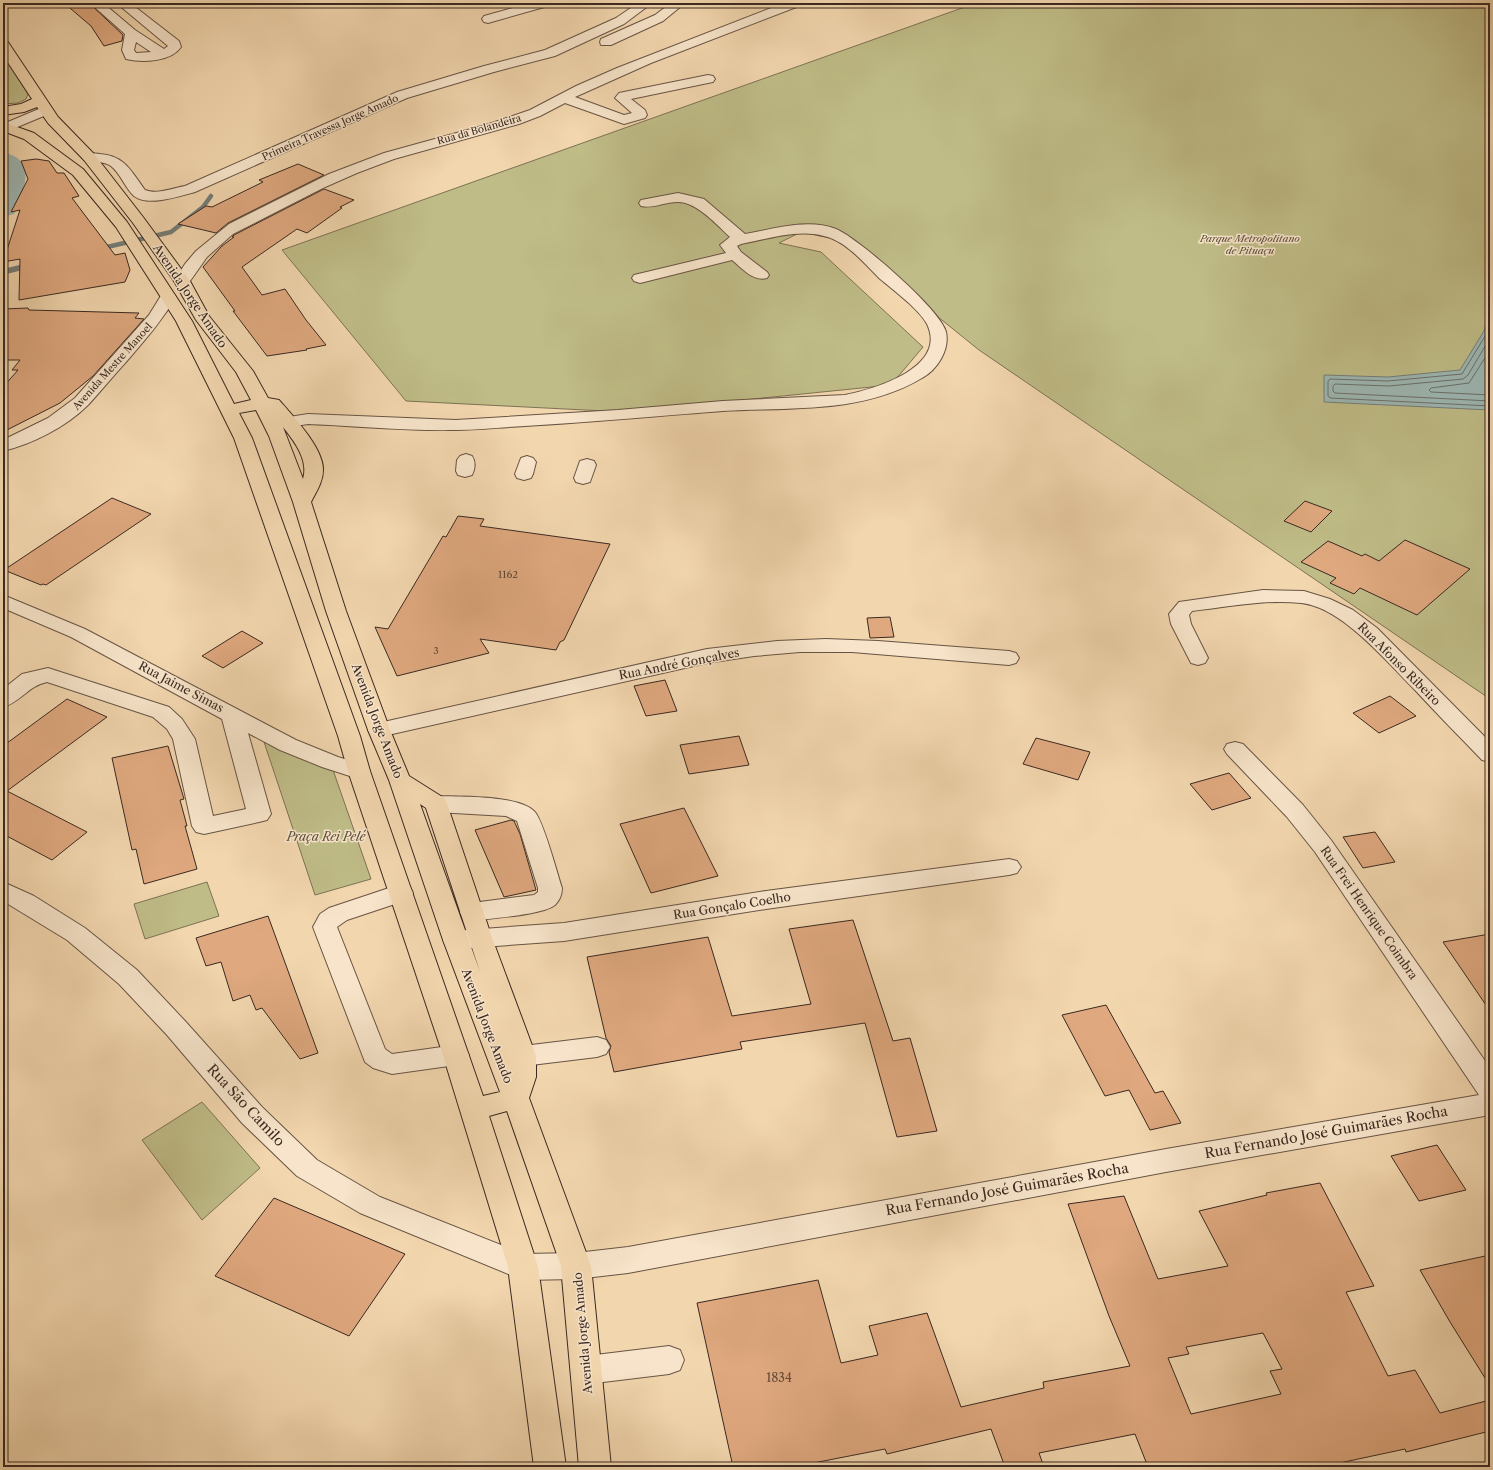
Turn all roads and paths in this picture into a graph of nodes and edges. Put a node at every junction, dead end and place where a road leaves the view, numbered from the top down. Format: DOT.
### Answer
graph roads {
  1 [pos="96,3"];
  2 [pos="544,3"];
  3 [pos="646,3"];
  4 [pos="679,3"];
  5 [pos="795,3"];
  6 [pos="126,6"];
  7 [pos="488,19"];
  8 [pos="131,33"];
  9 [pos="3,45"];
  10 [pos="162,54"];
  11 [pos="526,61"];
  12 [pos="708,79"];
  13 [pos="565,98"];
  14 [pos="43,106"];
  15 [pos="3,111"];
  16 [pos="4,128"];
  17 [pos="89,157"];
  18 [pos="646,203"];
  19 [pos="742,239"];
  20 [pos="735,255"];
  21 [pos="154,258"];
  22 [pos="762,275"];
  23 [pos="640,278"];
  24 [pos="175,289"];
  25 [pos="193,319"];
  26 [pos="262,403"];
  27 [pos="229,410"];
  28 [pos="289,422"];
  29 [pos="3,446"];
  30 [pos="302,502"];
  31 [pos="3,601"];
  32 [pos="1009,658"];
  33 [pos="1198,658"];
  34 [pos="3,700"];
  35 [pos="232,714"];
  36 [pos="379,730"];
  37 [pos="1235,748"];
  38 [pos="1490,755"];
  39 [pos="359,772"];
  40 [pos="400,780"];
  41 [pos="436,804"];
  42 [pos="1008,867"];
  43 [pos="3,891"];
  44 [pos="401,893"];
  45 [pos="472,912"];
  46 [pos="480,938"];
  47 [pos="454,940"];
  48 [pos="597,1047"];
  49 [pos="456,1055"];
  50 [pos="523,1056"];
  51 [pos="1490,1089"];
  52 [pos="515,1098"];
  53 [pos="1490,1104"];
  54 [pos="474,1110"];
  55 [pos="576,1266"];
  56 [pos="523,1267"];
  57 [pos="669,1360"];
  58 [pos="587,1370"];
  59 [pos="550,1467"];
  60 [pos="595,1467"];
  1 -- 8 [label="street"];
  2 -- 7 [label="street"];
  3 -- 11 [label="street, Primeira Travessa Jorge Amado"];
  4 -- 11 [label="street"];
  5 -- 13 [label="street, Rua da Bolandeira"];
  6 -- 10 [label="street"];
  8 -- 10 [label="street"];
  8 -- 10 [label="street"];
  9 -- 14 [label="main road, Avenida Jorge Amado"];
  11 -- 17 [label="street, Primeira Travessa Jorge Amado"];
  12 -- 13 [label="street"];
  13 -- 24 [label="street, Rua da Bolandeira"];
  14 -- 15 [label="main road"];
  14 -- 16 [label="street"];
  14 -- 17 [label="main road, Avenida Jorge Amado"];
  16 -- 21 [label="main road, Avenida Jorge Amado"];
  17 -- 21 [label="main road, Avenida Jorge Amado"];
  18 -- 19 [label="street"];
  19 -- 20 [label="street"];
  19 -- 28 [label="street"];
  20 -- 22 [label="street"];
  20 -- 23 [label="street"];
  21 -- 24 [label="main road, Avenida Jorge Amado"];
  24 -- 25 [label="main road, Avenida Jorge Amado"];
  24 -- 29 [label="street, Avenida Mestre Manoel"];
  25 -- 26 [label="main road, Avenida Jorge Amado"];
  25 -- 27 [label="main road, Avenida Jorge Amado"];
  26 -- 27 [label="main road"];
  26 -- 28 [label="main road"];
  26 -- 30 [label="main road, Avenida Jorge Amado"];
  27 -- 39 [label="main road, Avenida Jorge Amado"];
  28 -- 30 [label="main road"];
  30 -- 36 [label="main road, Avenida Jorge Amado"];
  31 -- 35 [label="street, Rua Jaime Simas"];
  32 -- 36 [label="street, Rua André Gonçalves"];
  33 -- 38 [label="street, Rua Afonso Ribeiro"];
  34 -- 35 [label="street"];
  35 -- 39 [label="street, Rua Jaime Simas"];
  36 -- 40 [label="main road, Avenida Jorge Amado"];
  37 -- 51 [label="street, Rua Frei Henrique Coimbra"];
  39 -- 44 [label="main road, Avenida Jorge Amado"];
  40 -- 41 [label="main road"];
  40 -- 47 [label="main road, Avenida Jorge Amado"];
  41 -- 45 [label="main road"];
  41 -- 45 [label="street"];
  42 -- 46 [label="street, Rua Gonçalo Coelho"];
  43 -- 56 [label="street, Rua São Camilo"];
  44 -- 49 [label="main road, Avenida Jorge Amado"];
  44 -- 49 [label="street"];
  45 -- 46 [label="main road"];
  46 -- 47 [label="street, Rua Gonçalo Coelho"];
  46 -- 50 [label="main road"];
  47 -- 52 [label="main road, Avenida Jorge Amado"];
  48 -- 50 [label="street"];
  49 -- 54 [label="main road, Avenida Jorge Amado"];
  50 -- 52 [label="main road"];
  52 -- 54 [label="main road"];
  52 -- 55 [label="main road, Avenida Jorge Amado"];
  53 -- 55 [label="street, Rua Fernando José Guimarães Rocha"];
  54 -- 56 [label="main road, Avenida Jorge Amado"];
  55 -- 56 [label="street, Rua Fernando José Guimarães Rocha"];
  55 -- 58 [label="main road, Avenida Jorge Amado"];
  56 -- 59 [label="main road, Avenida Jorge Amado"];
  57 -- 58 [label="street"];
  58 -- 60 [label="main road, Avenida Jorge Amado"];
}
